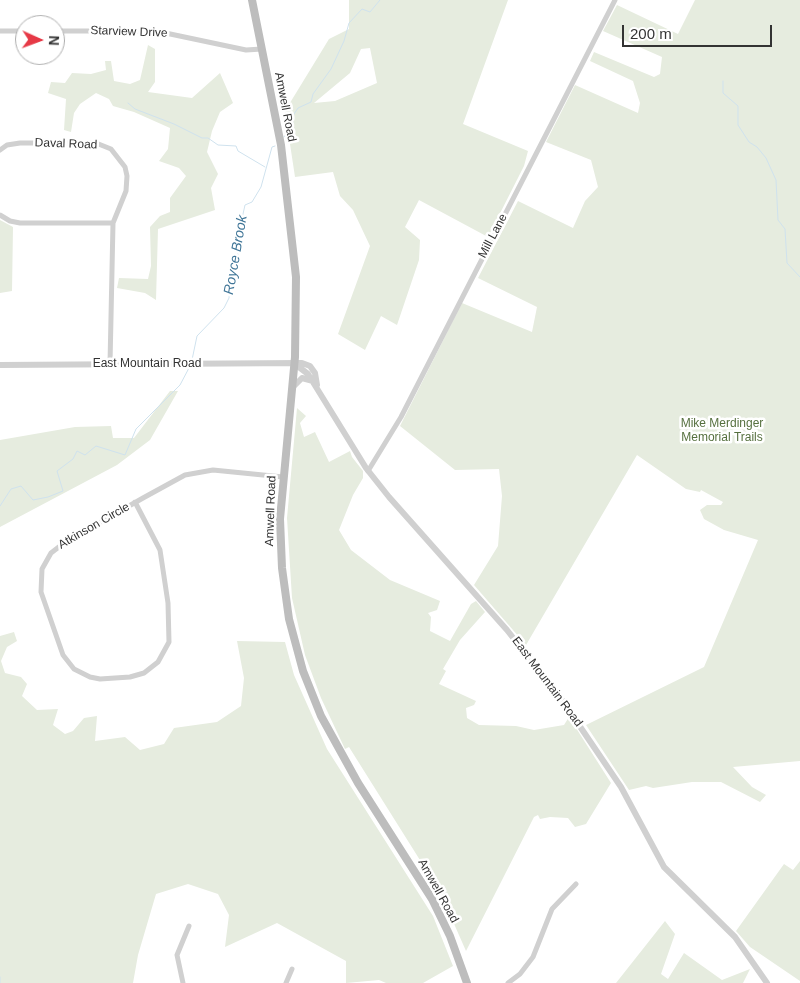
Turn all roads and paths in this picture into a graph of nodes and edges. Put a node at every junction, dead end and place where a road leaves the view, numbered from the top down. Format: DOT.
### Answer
graph roads {
  1 [pos="252,0"];
  2 [pos="615,0"];
  3 [pos="0,31"];
  4 [pos="15,31"];
  5 [pos="65,31"];
  6 [pos="262,49"];
  7 [pos="0,150"];
  8 [pos="0,215"];
  9 [pos="113,223"];
  10 [pos="110,364"];
  11 [pos="294,364"];
  12 [pos="0,365"];
  13 [pos="315,383"];
  14 [pos="292,390"];
  15 [pos="368,471"];
  16 [pos="283,477"];
  17 [pos="135,502"];
  18 [pos="576,884"];
  19 [pos="188,926"];
  20 [pos="292,969"];
  21 [pos="183,983"];
  22 [pos="286,983"];
  23 [pos="467,983"];
  24 [pos="508,983"];
  25 [pos="767,983"];
  1 -- 6 [label="main road, Amwell Road"];
  2 -- 15 [label="street, Mill Lane"];
  3 -- 4 [label="street"];
  5 -- 6 [label="street, Starview Drive"];
  6 -- 11 [label="main road, Amwell Road"];
  7 -- 9 [label="street, Daval Road"];
  8 -- 9 [label="street"];
  9 -- 10 [label="street, Daval Road"];
  10 -- 11 [label="street, East Mountain Road"];
  10 -- 12 [label="street, East Mountain Road"];
  11 -- 13 [label="street, East Mountain Road"];
  11 -- 14 [label="main road, Amwell Road"];
  13 -- 14 [label="street"];
  13 -- 15 [label="street, East Mountain Road"];
  14 -- 16 [label="main road, Amwell Road"];
  15 -- 25 [label="street, East Mountain Road"];
  16 -- 17 [label="street, Atkinson Circle"];
  16 -- 23 [label="main road, Amwell Road"];
  17 -- 17 [label="street, Atkinson Circle"];
  18 -- 24 [label="street"];
  19 -- 21 [label="street"];
  20 -- 22 [label="street"];
}
